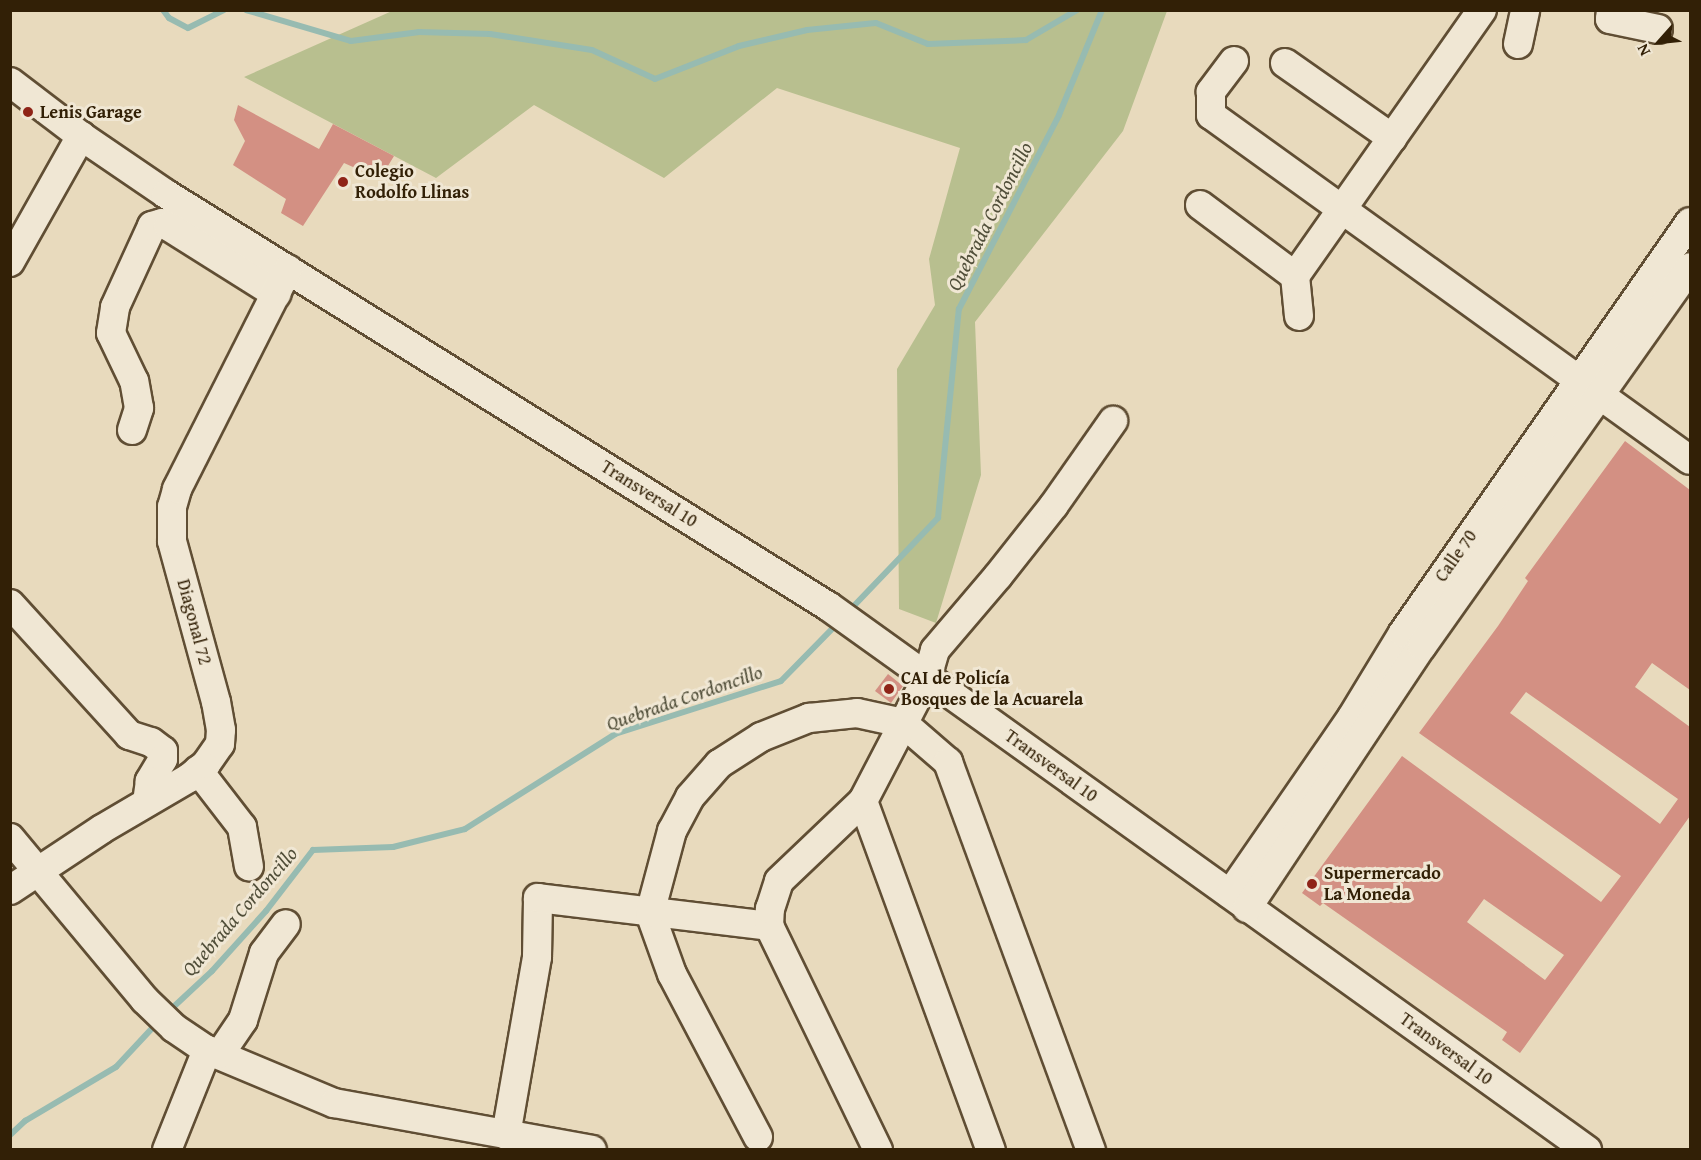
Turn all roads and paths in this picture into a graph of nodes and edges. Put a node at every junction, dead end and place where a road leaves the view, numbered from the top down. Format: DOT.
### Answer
graph roads {
  1 [pos="1482,10"];
  2 [pos="1525,10"];
  3 [pos="1611,10"];
  4 [pos="1658,29"];
  5 [pos="1518,44"];
  6 [pos="1234,61"];
  7 [pos="1285,63"];
  8 [pos="10,82"];
  9 [pos="81,136"];
  10 [pos="1392,138"];
  11 [pos="1200,206"];
  12 [pos="1341,211"];
  13 [pos="1690,222"];
  14 [pos="10,262"];
  15 [pos="1690,267"];
  16 [pos="288,269"];
  17 [pos="1295,276"];
  18 [pos="276,294"];
  19 [pos="1299,316"];
  20 [pos="1588,388"];
  21 [pos="1113,421"];
  22 [pos="132,430"];
  23 [pos="1690,460"];
  24 [pos="10,604"];
  25 [pos="927,678"];
  26 [pos="903,723"];
  27 [pos="198,770"];
  28 [pos="863,801"];
  29 [pos="147,802"];
  30 [pos="10,838"];
  31 [pos="249,866"];
  32 [pos="36,871"];
  33 [pos="10,890"];
  34 [pos="1239,901"];
  35 [pos="650,913"];
  36 [pos="285,924"];
  37 [pos="769,926"];
  38 [pos="214,1052"];
  39 [pos="506,1135"];
  40 [pos="758,1137"];
  41 [pos="167,1149"];
  42 [pos="592,1149"];
  43 [pos="878,1149"];
  44 [pos="991,1149"];
  45 [pos="1091,1149"];
  46 [pos="1587,1149"];
  1 -- 10 [label="street"];
  2 -- 5 [label="street"];
  3 -- 4 [label="street"];
  6 -- 12 [label="street"];
  7 -- 10 [label="street"];
  8 -- 9 [label="street, Transversal 10"];
  9 -- 14 [label="street"];
  9 -- 16 [label="street, Transversal 10"];
  10 -- 12 [label="street"];
  11 -- 17 [label="street"];
  12 -- 17 [label="street"];
  12 -- 20 [label="street"];
  13 -- 20 [label="street, Calle 70"];
  15 -- 20 [label="street, Calle 70"];
  16 -- 18 [label="street, Diagonal 72"];
  16 -- 25 [label="street, Transversal 10"];
  17 -- 19 [label="street"];
  18 -- 22 [label="street"];
  18 -- 27 [label="street, Diagonal 72"];
  20 -- 23 [label="street"];
  20 -- 34 [label="street, Calle 70"];
  21 -- 25 [label="street"];
  24 -- 29 [label="street"];
  25 -- 26 [label="street"];
  25 -- 34 [label="street, Transversal 10"];
  26 -- 28 [label="street"];
  26 -- 35 [label="street"];
  26 -- 45 [label="street"];
  27 -- 29 [label="street, Diagonal 72"];
  27 -- 31 [label="street"];
  28 -- 37 [label="street"];
  28 -- 44 [label="street"];
  29 -- 32 [label="street, Diagonal 72"];
  30 -- 32 [label="street"];
  32 -- 33 [label="street, Diagonal 72"];
  32 -- 38 [label="street"];
  34 -- 46 [label="street, Transversal 10"];
  35 -- 37 [label="street"];
  35 -- 39 [label="street"];
  35 -- 40 [label="street"];
  36 -- 38 [label="street"];
  37 -- 43 [label="street"];
  38 -- 39 [label="street"];
  38 -- 41 [label="street"];
  39 -- 42 [label="street"];
}
